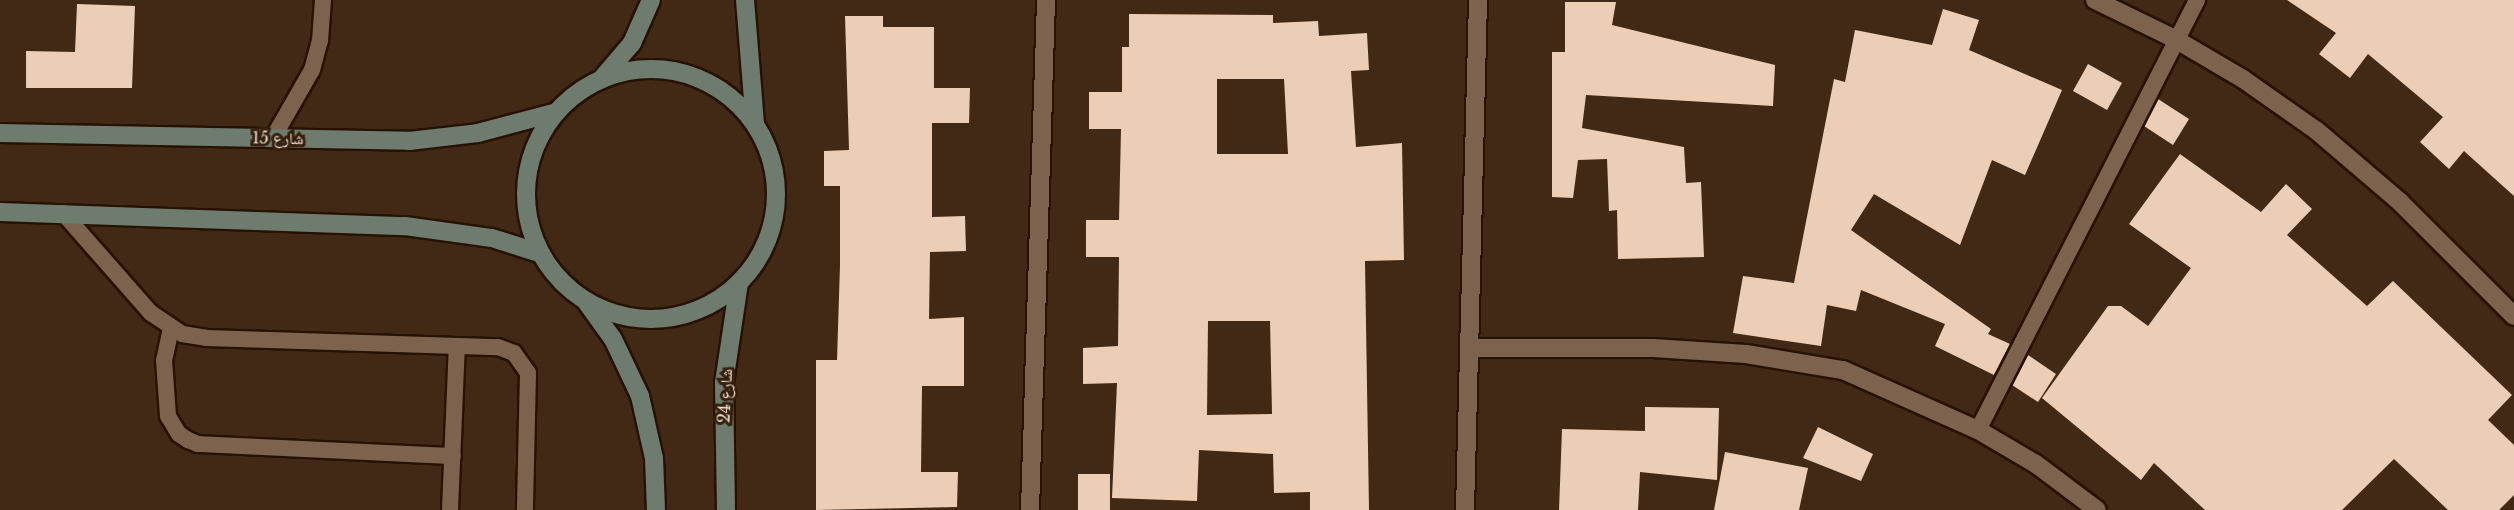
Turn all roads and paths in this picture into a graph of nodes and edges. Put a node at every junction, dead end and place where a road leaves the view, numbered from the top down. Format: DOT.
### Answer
graph roads {
  1 [pos="323,0"];
  2 [pos="651,0"];
  3 [pos="745,0"];
  4 [pos="1046,0"];
  5 [pos="1478,0"];
  6 [pos="2095,0"];
  7 [pos="2197,0"];
  8 [pos="2175,39"];
  9 [pos="603,77"];
  10 [pos="553,113"];
  11 [pos="755,123"];
  12 [pos="0,134"];
  13 [pos="273,138"];
  14 [pos="0,212"];
  15 [pos="63,213"];
  16 [pos="539,254"];
  17 [pos="739,283"];
  18 [pos="587,303"];
  19 [pos="2514,316"];
  20 [pos="171,328"];
  21 [pos="457,346"];
  22 [pos="1472,348"];
  23 [pos="1978,430"];
  24 [pos="453,456"];
  25 [pos="450,510"];
  26 [pos="525,510"];
  27 [pos="656,510"];
  28 [pos="726,510"];
  29 [pos="1030,510"];
  30 [pos="1465,510"];
  31 [pos="2097,510"];
  1 -- 13 [label="lane"];
  2 -- 9 [label="street"];
  3 -- 11 [label="street"];
  4 -- 29 [label="street"];
  5 -- 22 [label="street"];
  6 -- 8 [label="street"];
  7 -- 8 [label="lane"];
  8 -- 19 [label="street"];
  8 -- 23 [label="lane"];
  9 -- 10 [label="street"];
  9 -- 11 [label="street"];
  10 -- 13 [label="street, شارع 15"];
  10 -- 16 [label="street"];
  11 -- 17 [label="street"];
  12 -- 13 [label="street, شارع 15"];
  14 -- 15 [label="street"];
  15 -- 16 [label="street"];
  15 -- 20 [label="lane"];
  16 -- 18 [label="street"];
  17 -- 18 [label="street"];
  17 -- 28 [label="street, شارع 24"];
  18 -- 27 [label="street"];
  20 -- 21 [label="lane"];
  20 -- 24 [label="lane"];
  21 -- 24 [label="lane"];
  21 -- 26 [label="lane"];
  22 -- 23 [label="street"];
  22 -- 30 [label="street"];
  23 -- 31 [label="street"];
  24 -- 25 [label="lane"];
}
